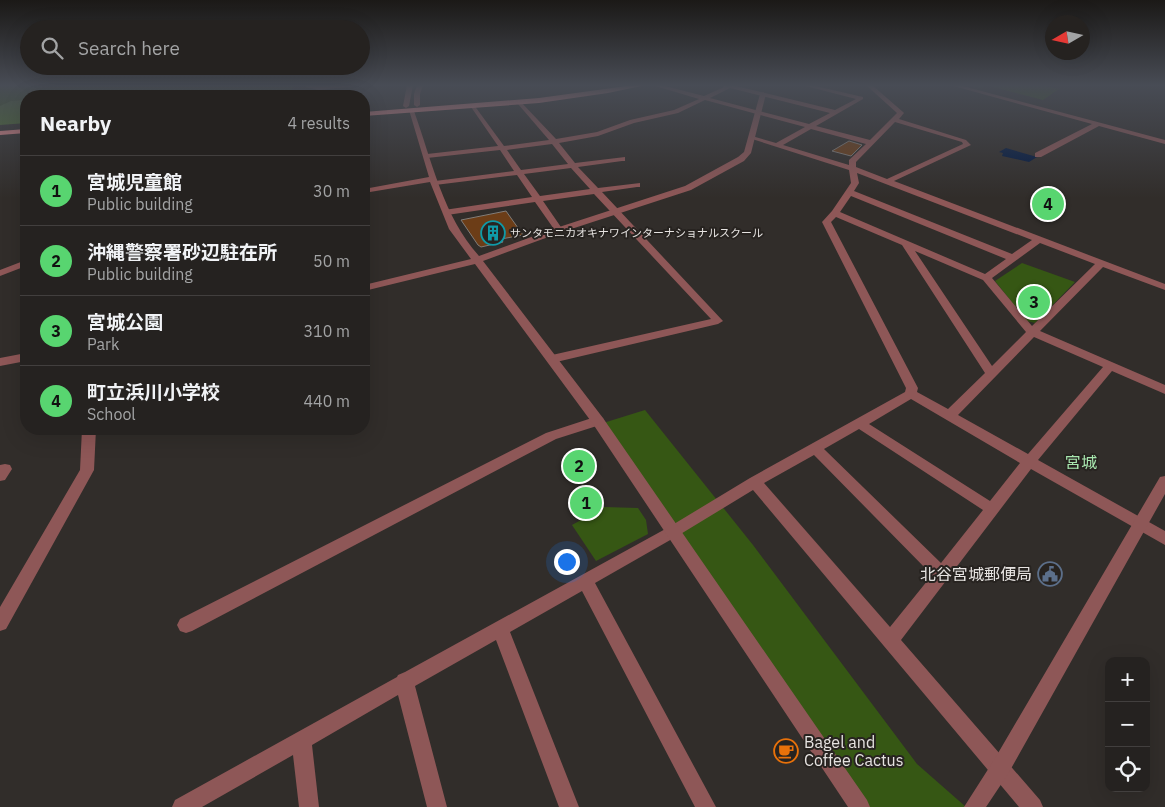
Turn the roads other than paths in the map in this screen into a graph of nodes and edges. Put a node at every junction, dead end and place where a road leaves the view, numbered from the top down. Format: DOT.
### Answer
graph roads {
  1 [pos="416,123"];
  2 [pos="485,123"];
  3 [pos="538,123"];
  4 [pos="628,123"];
  5 [pos="756,123"];
  6 [pos="794,123"];
  7 [pos="817,123"];
  8 [pos="892,123"];
  9 [pos="904,123"];
  10 [pos="1093,123"];
  11 [pos="1098,124"];
  12 [pos="810,127"];
  13 [pos="20,131"];
  14 [pos="0,133"];
  15 [pos="20,137"];
  16 [pos="0,138"];
  17 [pos="752,138"];
  18 [pos="554,141"];
  19 [pos="1165,142"];
  20 [pos="871,144"];
  21 [pos="778,146"];
  22 [pos="501,148"];
  23 [pos="1038,154"];
  24 [pos="427,156"];
  25 [pos="622,159"];
  26 [pos="573,165"];
  27 [pos="852,168"];
  28 [pos="518,173"];
  29 [pos="434,181"];
  30 [pos="889,181"];
  31 [pos="637,185"];
  32 [pos="370,190"];
  33 [pos="597,191"];
  34 [pos="849,192"];
  35 [pos="538,200"];
  36 [pos="616,211"];
  37 [pos="447,212"];
  38 [pos="835,213"];
  39 [pos="559,230"];
  40 [pos="1039,239"];
  41 [pos="905,243"];
  42 [pos="1013,258"];
  43 [pos="477,260"];
  44 [pos="1101,262"];
  45 [pos="20,265"];
  46 [pos="0,273"];
  47 [pos="986,278"];
  48 [pos="370,287"];
  49 [pos="1165,287"];
  50 [pos="1032,332"];
  51 [pos="20,358"];
  52 [pos="552,359"];
  53 [pos="0,362"];
  54 [pos="1110,366"];
  55 [pos="991,373"];
  56 [pos="1165,390"];
  57 [pos="911,394"];
  58 [pos="949,416"];
  59 [pos="598,421"];
  60 [pos="860,424"];
  61 [pos="90,435"];
  62 [pos="816,449"];
  63 [pos="1029,462"];
  64 [pos="0,470"];
  65 [pos="0,476"];
  66 [pos="1165,481"];
  67 [pos="755,482"];
  68 [pos="992,510"];
  69 [pos="1139,524"];
  70 [pos="674,531"];
  71 [pos="1165,539"];
  72 [pos="941,574"];
  73 [pos="585,580"];
  74 [pos="0,624"];
  75 [pos="186,625"];
  76 [pos="500,628"];
  77 [pos="891,640"];
  78 [pos="404,681"];
  79 [pos="301,739"];
  80 [pos="1001,767"];
  81 [pos="204,801"];
  82 [pos="182,807"];
  83 [pos="309,807"];
  84 [pos="436,807"];
  85 [pos="569,807"];
  86 [pos="706,807"];
  87 [pos="860,807"];
  88 [pos="974,807"];
  89 [pos="1033,807"];
  1 -- 24 [label="street"];
  2 -- 22 [label="street"];
  3 -- 18 [label="street"];
  4 -- 18 [label="street"];
  5 -- 17 [label="street"];
  6 -- 12 [label="street"];
  7 -- 12 [label="street"];
  8 -- 20 [label="street"];
  9 -- 30 [label="street"];
  10 -- 11 [label="street"];
  11 -- 19 [label="street"];
  11 -- 23 [label="street"];
  12 -- 20 [label="street"];
  12 -- 21 [label="street"];
  13 -- 14 [label="highway"];
  15 -- 16 [label="highway"];
  17 -- 21 [label="street"];
  17 -- 36 [label="street"];
  18 -- 22 [label="street"];
  18 -- 26 [label="street"];
  20 -- 27 [label="street"];
  21 -- 27 [label="street"];
  22 -- 24 [label="street"];
  22 -- 28 [label="street"];
  24 -- 29 [label="street"];
  25 -- 26 [label="street"];
  26 -- 28 [label="street"];
  26 -- 33 [label="street"];
  27 -- 30 [label="street"];
  27 -- 34 [label="street"];
  28 -- 29 [label="street"];
  28 -- 35 [label="street"];
  29 -- 32 [label="street"];
  29 -- 37 [label="street"];
  30 -- 40 [label="street"];
  31 -- 33 [label="street"];
  33 -- 35 [label="street"];
  33 -- 36 [label="street"];
  34 -- 38 [label="street"];
  34 -- 42 [label="street"];
  35 -- 37 [label="street"];
  35 -- 39 [label="street"];
  36 -- 39 [label="street"];
  36 -- 52 [label="street"];
  37 -- 43 [label="street"];
  38 -- 41 [label="street"];
  38 -- 57 [label="street"];
  39 -- 43 [label="street"];
  40 -- 42 [label="street"];
  40 -- 44 [label="street"];
  41 -- 47 [label="street"];
  41 -- 55 [label="street"];
  42 -- 47 [label="street"];
  43 -- 48 [label="street"];
  43 -- 52 [label="street"];
  44 -- 49 [label="street"];
  44 -- 50 [label="street"];
  45 -- 46 [label="street"];
  47 -- 50 [label="street"];
  50 -- 54 [label="street"];
  50 -- 55 [label="street"];
  51 -- 53 [label="street"];
  52 -- 59 [label="street"];
  54 -- 56 [label="street"];
  54 -- 63 [label="street"];
  55 -- 58 [label="street"];
  57 -- 58 [label="street"];
  57 -- 60 [label="street"];
  58 -- 63 [label="street"];
  59 -- 70 [label="street"];
  59 -- 75 [label="street"];
  60 -- 62 [label="street"];
  60 -- 68 [label="street"];
  61 -- 74 [label="street"];
  62 -- 67 [label="street"];
  62 -- 72 [label="street"];
  63 -- 68 [label="street"];
  63 -- 69 [label="street"];
  64 -- 65 [label="street"];
  66 -- 69 [label="street"];
  67 -- 70 [label="street"];
  67 -- 77 [label="street"];
  68 -- 72 [label="street"];
  69 -- 71 [label="street"];
  69 -- 80 [label="street"];
  70 -- 73 [label="street"];
  70 -- 87 [label="street"];
  72 -- 77 [label="street"];
  73 -- 76 [label="street"];
  73 -- 86 [label="street"];
  76 -- 78 [label="street"];
  76 -- 85 [label="street"];
  77 -- 80 [label="street"];
  78 -- 79 [label="street"];
  78 -- 84 [label="street"];
  79 -- 81 [label="street"];
  79 -- 83 [label="street"];
  80 -- 88 [label="street"];
  80 -- 89 [label="street"];
  81 -- 82 [label="street"];
}
